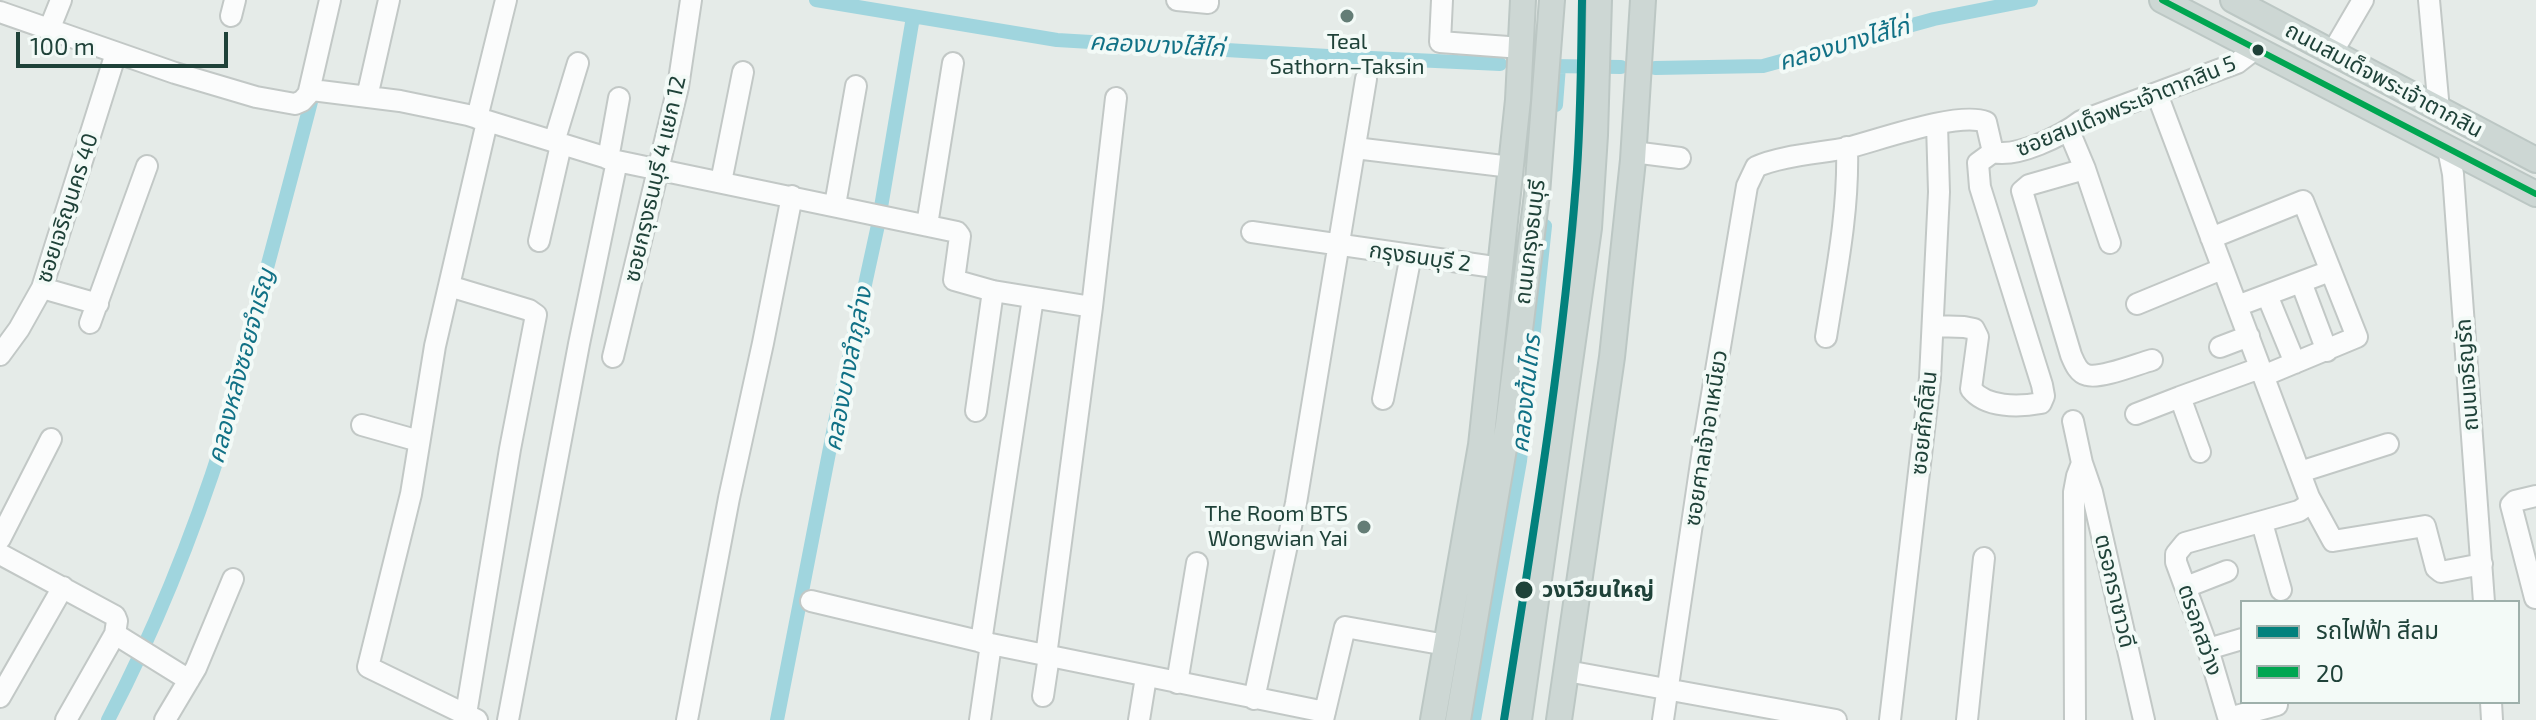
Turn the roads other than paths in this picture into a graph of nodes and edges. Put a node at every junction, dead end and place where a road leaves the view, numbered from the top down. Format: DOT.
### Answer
graph roads {
  1 [pos="61,0"];
  2 [pos="330,0"];
  3 [pos="389,0"];
  4 [pos="506,0"];
  5 [pos="691,0"];
  6 [pos="1177,0"];
  7 [pos="1208,0"];
  8 [pos="1442,0"];
  9 [pos="1523,0"];
  10 [pos="1534,0"];
  11 [pos="1552,0"];
  12 [pos="1599,0"];
  13 [pos="1641,0"];
  14 [pos="2162,0"];
  15 [pos="2233,0"];
  16 [pos="2363,0"];
  17 [pos="2429,0"];
  18 [pos="0,12"];
  19 [pos="49,30"];
  20 [pos="1522,48"];
  21 [pos="2255,49"];
  22 [pos="116,53"];
  23 [pos="2332,53"];
  24 [pos="578,63"];
  25 [pos="953,63"];
  26 [pos="743,72"];
  27 [pos="1366,79"];
  28 [pos="856,86"];
  29 [pos="315,91"];
  30 [pos="2157,94"];
  31 [pos="367,97"];
  32 [pos="619,98"];
  33 [pos="1116,98"];
  34 [pos="2439,110"];
  35 [pos="482,120"];
  36 [pos="1937,124"];
  37 [pos="2069,131"];
  38 [pos="558,143"];
  39 [pos="1847,147"];
  40 [pos="1355,148"];
  41 [pos="2448,149"];
  42 [pos="1633,152"];
  43 [pos="1993,152"];
  44 [pos="1680,158"];
  45 [pos="612,160"];
  46 [pos="2536,160"];
  47 [pos="147,166"];
  48 [pos="1511,167"];
  49 [pos="658,169"];
  50 [pos="2085,169"];
  51 [pos="721,182"];
  52 [pos="1747,186"];
  53 [pos="2536,194"];
  54 [pos="792,196"];
  55 [pos="835,205"];
  56 [pos="927,225"];
  57 [pos="1252,232"];
  58 [pos="2211,238"];
  59 [pos="539,241"];
  60 [pos="2110,243"];
  61 [pos="1340,246"];
  62 [pos="1411,255"];
  63 [pos="1501,268"];
  64 [pos="2222,269"];
  65 [pos="2330,271"];
  66 [pos="2301,282"];
  67 [pos="449,286"];
  68 [pos="42,288"];
  69 [pos="993,291"];
  70 [pos="2267,295"];
  71 [pos="1033,298"];
  72 [pos="2137,304"];
  73 [pos="2237,306"];
  74 [pos="1092,307"];
  75 [pos="1933,326"];
  76 [pos="2249,336"];
  77 [pos="1826,337"];
  78 [pos="2220,347"];
  79 [pos="2327,351"];
  80 [pos="0,355"];
  81 [pos="613,357"];
  82 [pos="2152,360"];
  83 [pos="2295,363"];
  84 [pos="2262,372"];
  85 [pos="2180,397"];
  86 [pos="1383,399"];
  87 [pos="976,411"];
  88 [pos="2136,414"];
  89 [pos="2073,421"];
  90 [pos="362,425"];
  91 [pos="51,439"];
  92 [pos="419,441"];
  93 [pos="2388,444"];
  94 [pos="1481,445"];
  95 [pos="2200,452"];
  96 [pos="2082,463"];
  97 [pos="2300,472"];
  98 [pos="2536,496"];
  99 [pos="2309,497"];
  100 [pos="2262,523"];
  101 [pos="1586,534"];
  102 [pos="0,539"];
  103 [pos="0,554"];
  104 [pos="1984,558"];
  105 [pos="1197,563"];
  106 [pos="2482,564"];
  107 [pos="2227,571"];
  108 [pos="233,579"];
  109 [pos="63,587"];
  110 [pos="2186,587"];
  111 [pos="2281,590"];
  112 [pos="2535,598"];
  113 [pos="2484,600"];
  114 [pos="811,601"];
  115 [pos="115,634"];
  116 [pos="2240,640"];
  117 [pos="986,643"];
  118 [pos="1446,645"];
  119 [pos="2208,649"];
  120 [pos="1048,656"];
  121 [pos="1567,671"];
  122 [pos="1146,677"];
  123 [pos="189,680"];
  124 [pos="1177,683"];
  125 [pos="1669,691"];
  126 [pos="1043,696"];
  127 [pos="0,697"];
  128 [pos="1254,699"];
  129 [pos="2277,705"];
  130 [pos="1324,716"];
  131 [pos="472,717"];
  132 [pos="1810,718"];
  133 [pos="2229,719"];
  134 [pos="66,720"];
  135 [pos="165,720"];
  136 [pos="508,720"];
  137 [pos="687,720"];
  138 [pos="980,720"];
  139 [pos="1139,720"];
  140 [pos="1433,720"];
  141 [pos="1448,720"];
  142 [pos="1458,720"];
  143 [pos="1519,720"];
  144 [pos="1546,720"];
  145 [pos="1559,720"];
  146 [pos="1663,720"];
  147 [pos="1836,720"];
  148 [pos="1890,720"];
  149 [pos="1967,720"];
  150 [pos="2075,720"];
  151 [pos="2144,720"];
  1 -- 19 [label="street"];
  2 -- 29 [label="street"];
  3 -- 31 [label="street"];
  4 -- 35 [label="street"];
  5 -- 49 [label="street, ซอยกรุงธนบุรี 4 แยก 12"];
  6 -- 7 [label="street"];
  8 -- 20 [label="street"];
  9 -- 20 [label="main road, ถนนกรุงธนบุรี"];
  10 -- 20 [label="main road"];
  11 -- 142 [label="main road, ถนนกรุงธนบุรี"];
  12 -- 143 [label="main road"];
  13 -- 42 [label="main road"];
  14 -- 21 [label="main road, ถนนสมเด็จพระเจ้าตากสิน"];
  15 -- 23 [label="main road, ถนนสมเด็จพระเจ้าตากสิน"];
  16 -- 23 [label="street"];
  17 -- 34 [label="street"];
  18 -- 19 [label="street"];
  19 -- 22 [label="street"];
  20 -- 48 [label="main road, ถนนกรุงธนบุรี"];
  21 -- 30 [label="street, ซอยสมเด็จพระเจ้าตากสิน 5"];
  21 -- 41 [label="main road, ถนนสมเด็จพระเจ้าตากสิน"];
  22 -- 29 [label="street"];
  22 -- 68 [label="street, ซอยเจริญนคร 40"];
  23 -- 34 [label="main road, ถนนสมเด็จพระเจ้าตากสิน"];
  24 -- 38 [label="street"];
  25 -- 56 [label="street"];
  26 -- 51 [label="street"];
  27 -- 40 [label="street"];
  28 -- 55 [label="street"];
  29 -- 31 [label="street"];
  30 -- 37 [label="street, ซอยสมเด็จพระเจ้าตากสิน 5"];
  30 -- 58 [label="street"];
  31 -- 35 [label="street"];
  32 -- 45 [label="street"];
  33 -- 74 [label="street"];
  34 -- 46 [label="main road, ถนนสมเด็จพระเจ้าตากสิน"];
  35 -- 38 [label="street"];
  35 -- 67 [label="street"];
  36 -- 39 [label="street, ซอยสมเด็จพระเจ้าตากสิน 5"];
  36 -- 43 [label="street, ซอยสมเด็จพระเจ้าตากสิน 5"];
  36 -- 75 [label="street, ซอยศักดิ์สิน"];
  37 -- 43 [label="street, ซอยสมเด็จพระเจ้าตากสิน 5"];
  37 -- 50 [label="street"];
  38 -- 45 [label="street"];
  38 -- 59 [label="street"];
  39 -- 52 [label="street, ซอยสมเด็จพระเจ้าตากสิน 5"];
  39 -- 77 [label="street"];
  40 -- 48 [label="street"];
  40 -- 61 [label="street"];
  41 -- 53 [label="main road, ถนนสมเด็จพระเจ้าตากสิน"];
  41 -- 106 [label="street, ถนนเจริญรัถ"];
  42 -- 44 [label="street"];
  42 -- 101 [label="main road"];
  43 -- 75 [label="street"];
  45 -- 49 [label="street"];
  45 -- 136 [label="street"];
  47 -- 68 [label="street"];
  48 -- 63 [label="main road, ถนนกรุงธนบุรี"];
  49 -- 51 [label="street"];
  49 -- 81 [label="street, ซอยกรุงธนบุรี 4 แยก 12"];
  50 -- 60 [label="street"];
  50 -- 82 [label="street"];
  51 -- 54 [label="street"];
  52 -- 125 [label="street, ซอยศาลเจ้าอาเหนียว"];
  54 -- 55 [label="street"];
  54 -- 137 [label="street"];
  55 -- 56 [label="street"];
  56 -- 69 [label="street"];
  57 -- 61 [label="street, กรุงธนบุรี 2"];
  58 -- 64 [label="street"];
  58 -- 65 [label="street"];
  61 -- 62 [label="street, กรุงธนบุรี 2"];
  61 -- 128 [label="street"];
  62 -- 63 [label="street, กรุงธนบุรี 2"];
  62 -- 86 [label="street"];
  63 -- 94 [label="main road, ถนนกรุงธนบุรี"];
  64 -- 72 [label="street"];
  64 -- 73 [label="street"];
  65 -- 66 [label="street"];
  65 -- 79 [label="street"];
  66 -- 70 [label="street"];
  66 -- 79 [label="street"];
  67 -- 92 [label="street"];
  67 -- 131 [label="street"];
  68 -- 80 [label="street, ซอยเจริญนคร 40"];
  69 -- 71 [label="street"];
  69 -- 87 [label="street"];
  70 -- 73 [label="street"];
  70 -- 83 [label="street"];
  71 -- 74 [label="street"];
  71 -- 117 [label="street"];
  73 -- 76 [label="street"];
  74 -- 120 [label="street"];
  75 -- 148 [label="street, ซอยศักดิ์สิน"];
  76 -- 78 [label="street"];
  76 -- 84 [label="street"];
  79 -- 83 [label="street"];
  83 -- 84 [label="street"];
  84 -- 85 [label="street"];
  84 -- 97 [label="street"];
  85 -- 88 [label="street"];
  85 -- 95 [label="street"];
  89 -- 96 [label="street, ตรอกราชาวดี"];
  90 -- 92 [label="street"];
  91 -- 102 [label="street"];
  92 -- 131 [label="street"];
  93 -- 97 [label="street"];
  94 -- 118 [label="main road, ถนนกรุงธนบุรี"];
  94 -- 141 [label="main road"];
  96 -- 150 [label="street, ตรอกราชาวดี"];
  96 -- 151 [label="street, ตรอกราชาวดี"];
  97 -- 99 [label="street"];
  98 -- 112 [label="street"];
  99 -- 100 [label="street"];
  99 -- 106 [label="street"];
  100 -- 110 [label="street, ตรอกสว่าง"];
  100 -- 111 [label="street"];
  101 -- 121 [label="main road"];
  101 -- 144 [label="main road"];
  103 -- 109 [label="street"];
  104 -- 149 [label="street"];
  105 -- 124 [label="street"];
  106 -- 113 [label="street, ถนนเจริญรัถ"];
  107 -- 110 [label="street"];
  108 -- 123 [label="street"];
  109 -- 115 [label="street"];
  109 -- 127 [label="street"];
  110 -- 119 [label="street, ตรอกสว่าง"];
  114 -- 117 [label="street"];
  115 -- 123 [label="street"];
  115 -- 134 [label="street"];
  116 -- 119 [label="street"];
  117 -- 120 [label="street"];
  117 -- 138 [label="street"];
  118 -- 130 [label="street"];
  118 -- 140 [label="main road, ถนนกรุงธนบุรี"];
  119 -- 133 [label="street, ตรอกสว่าง"];
  120 -- 122 [label="street"];
  120 -- 126 [label="street"];
  121 -- 125 [label="street"];
  121 -- 145 [label="main road"];
  122 -- 124 [label="street"];
  122 -- 139 [label="street"];
  123 -- 135 [label="street"];
  124 -- 128 [label="street"];
  125 -- 132 [label="street"];
  125 -- 146 [label="street, ซอยศาลเจ้าอาเหนียว"];
  128 -- 130 [label="street"];
  129 -- 133 [label="street"];
  132 -- 147 [label="street"];
}
